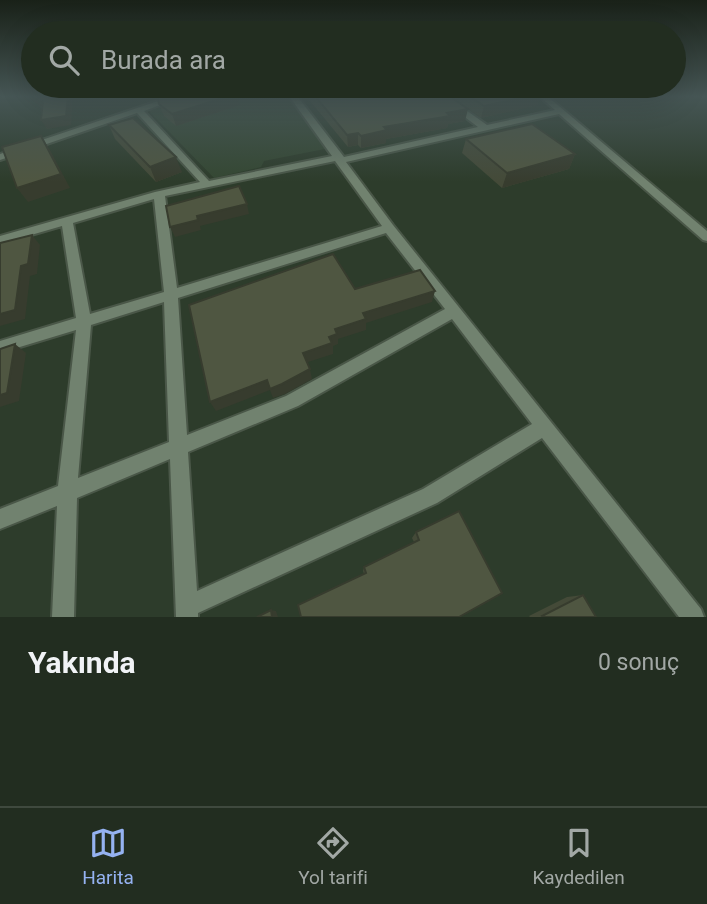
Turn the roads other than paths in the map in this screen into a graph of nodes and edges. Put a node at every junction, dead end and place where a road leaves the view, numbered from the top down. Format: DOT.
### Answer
graph roads {
  1 [pos="96,125"];
  2 [pos="153,125"];
  3 [pos="315,125"];
  4 [pos="481,125"];
  5 [pos="500,125"];
  6 [pos="578,125"];
  7 [pos="485,128"];
  8 [pos="0,158"];
  9 [pos="340,158"];
  10 [pos="207,184"];
  11 [pos="159,194"];
  12 [pos="68,219"];
  13 [pos="388,228"];
  14 [pos="707,237"];
  15 [pos="0,240"];
  16 [pos="171,295"];
  17 [pos="453,311"];
  18 [pos="84,322"];
  19 [pos="0,347"];
  20 [pos="544,427"];
  21 [pos="177,447"];
  22 [pos="67,492"];
  23 [pos="0,519"];
  24 [pos="186,612"];
  25 [pos="63,617"];
  26 [pos="693,617"];
  1 -- 8 [label="street"];
  2 -- 10 [label="street"];
  3 -- 9 [label="street"];
  4 -- 7 [label="street"];
  5 -- 7 [label="street"];
  6 -- 14 [label="street"];
  7 -- 9 [label="street"];
  9 -- 10 [label="street"];
  9 -- 13 [label="street"];
  10 -- 11 [label="street"];
  11 -- 12 [label="street"];
  11 -- 16 [label="street"];
  12 -- 15 [label="street"];
  12 -- 18 [label="street"];
  13 -- 16 [label="street"];
  13 -- 17 [label="street"];
  16 -- 18 [label="street"];
  16 -- 21 [label="street"];
  17 -- 20 [label="street"];
  17 -- 21 [label="street"];
  18 -- 19 [label="street"];
  18 -- 22 [label="street"];
  20 -- 24 [label="street"];
  20 -- 26 [label="street"];
  21 -- 22 [label="street"];
  21 -- 24 [label="street"];
  22 -- 23 [label="street"];
  22 -- 25 [label="street"];
}
